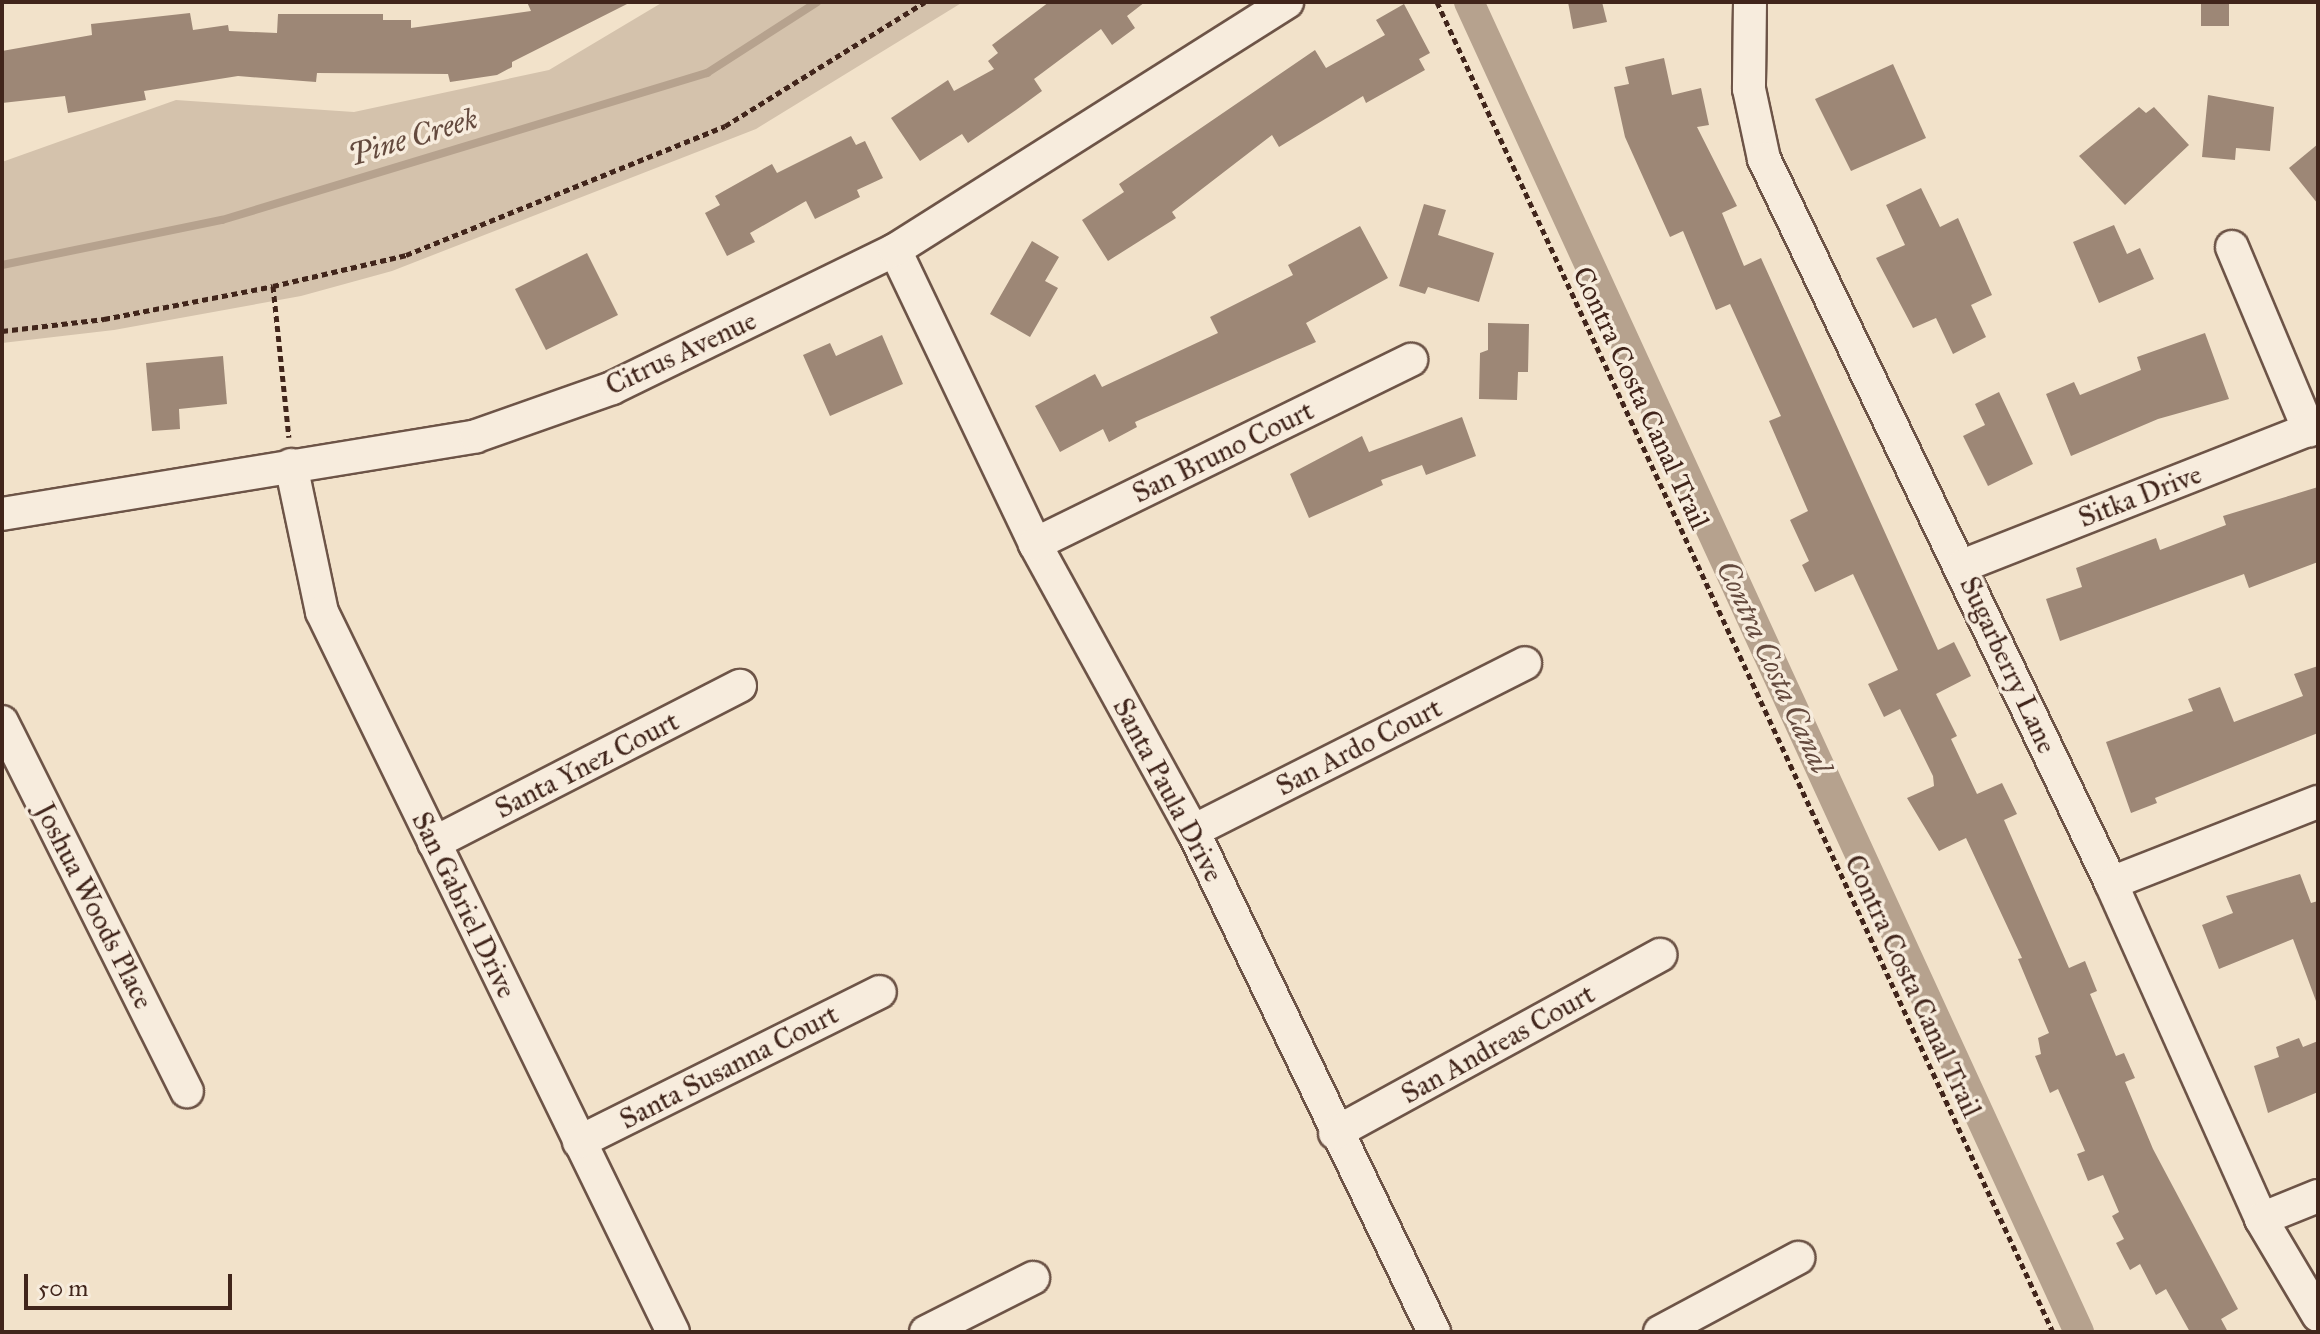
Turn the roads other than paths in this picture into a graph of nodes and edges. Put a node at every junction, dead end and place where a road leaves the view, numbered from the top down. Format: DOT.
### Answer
graph roads {
  1 [pos="1287,2"];
  2 [pos="1750,2"];
  3 [pos="2232,247"];
  4 [pos="895,250"];
  5 [pos="1411,360"];
  6 [pos="2313,428"];
  7 [pos="291,465"];
  8 [pos="2,514"];
  9 [pos="1035,544"];
  10 [pos="1962,566"];
  11 [pos="1525,663"];
  12 [pos="740,686"];
  13 [pos="2,722"];
  14 [pos="2318,802"];
  15 [pos="1193,831"];
  16 [pos="434,843"];
  17 [pos="2111,883"];
  18 [pos="1660,955"];
  19 [pos="880,992"];
  20 [pos="187,1091"];
  21 [pos="1335,1133"];
  22 [pos="579,1142"];
  23 [pos="2318,1196"];
  24 [pos="2261,1219"];
  25 [pos="1798,1258"];
  26 [pos="1033,1278"];
  27 [pos="2318,1315"];
  28 [pos="673,1332"];
  29 [pos="926,1332"];
  30 [pos="1434,1332"];
  31 [pos="1660,1332"];
  1 -- 4 [label="street, Citrus Avenue"];
  2 -- 10 [label="street, Sugarberry Lane"];
  3 -- 6 [label="street"];
  4 -- 7 [label="street, Citrus Avenue"];
  4 -- 9 [label="street, Santa Paula Drive"];
  5 -- 9 [label="street, San Bruno Court"];
  6 -- 10 [label="street, Sitka Drive"];
  7 -- 8 [label="street, Citrus Avenue"];
  7 -- 16 [label="street, San Gabriel Drive"];
  9 -- 15 [label="street, Santa Paula Drive"];
  10 -- 17 [label="street, Sugarberry Lane"];
  11 -- 15 [label="street, San Ardo Court"];
  12 -- 16 [label="street, Santa Ynez Court"];
  13 -- 20 [label="street, Joshua Woods Place"];
  14 -- 17 [label="street"];
  15 -- 21 [label="street, Santa Paula Drive"];
  16 -- 22 [label="street, San Gabriel Drive"];
  17 -- 24 [label="street, Sugarberry Lane"];
  18 -- 21 [label="street, San Andreas Court"];
  19 -- 22 [label="street, Santa Susanna Court"];
  21 -- 30 [label="street, Santa Paula Drive"];
  22 -- 28 [label="street, San Gabriel Drive"];
  23 -- 24 [label="street"];
  24 -- 27 [label="street, Sugarberry Lane"];
  25 -- 31 [label="street"];
  26 -- 29 [label="street"];
}
